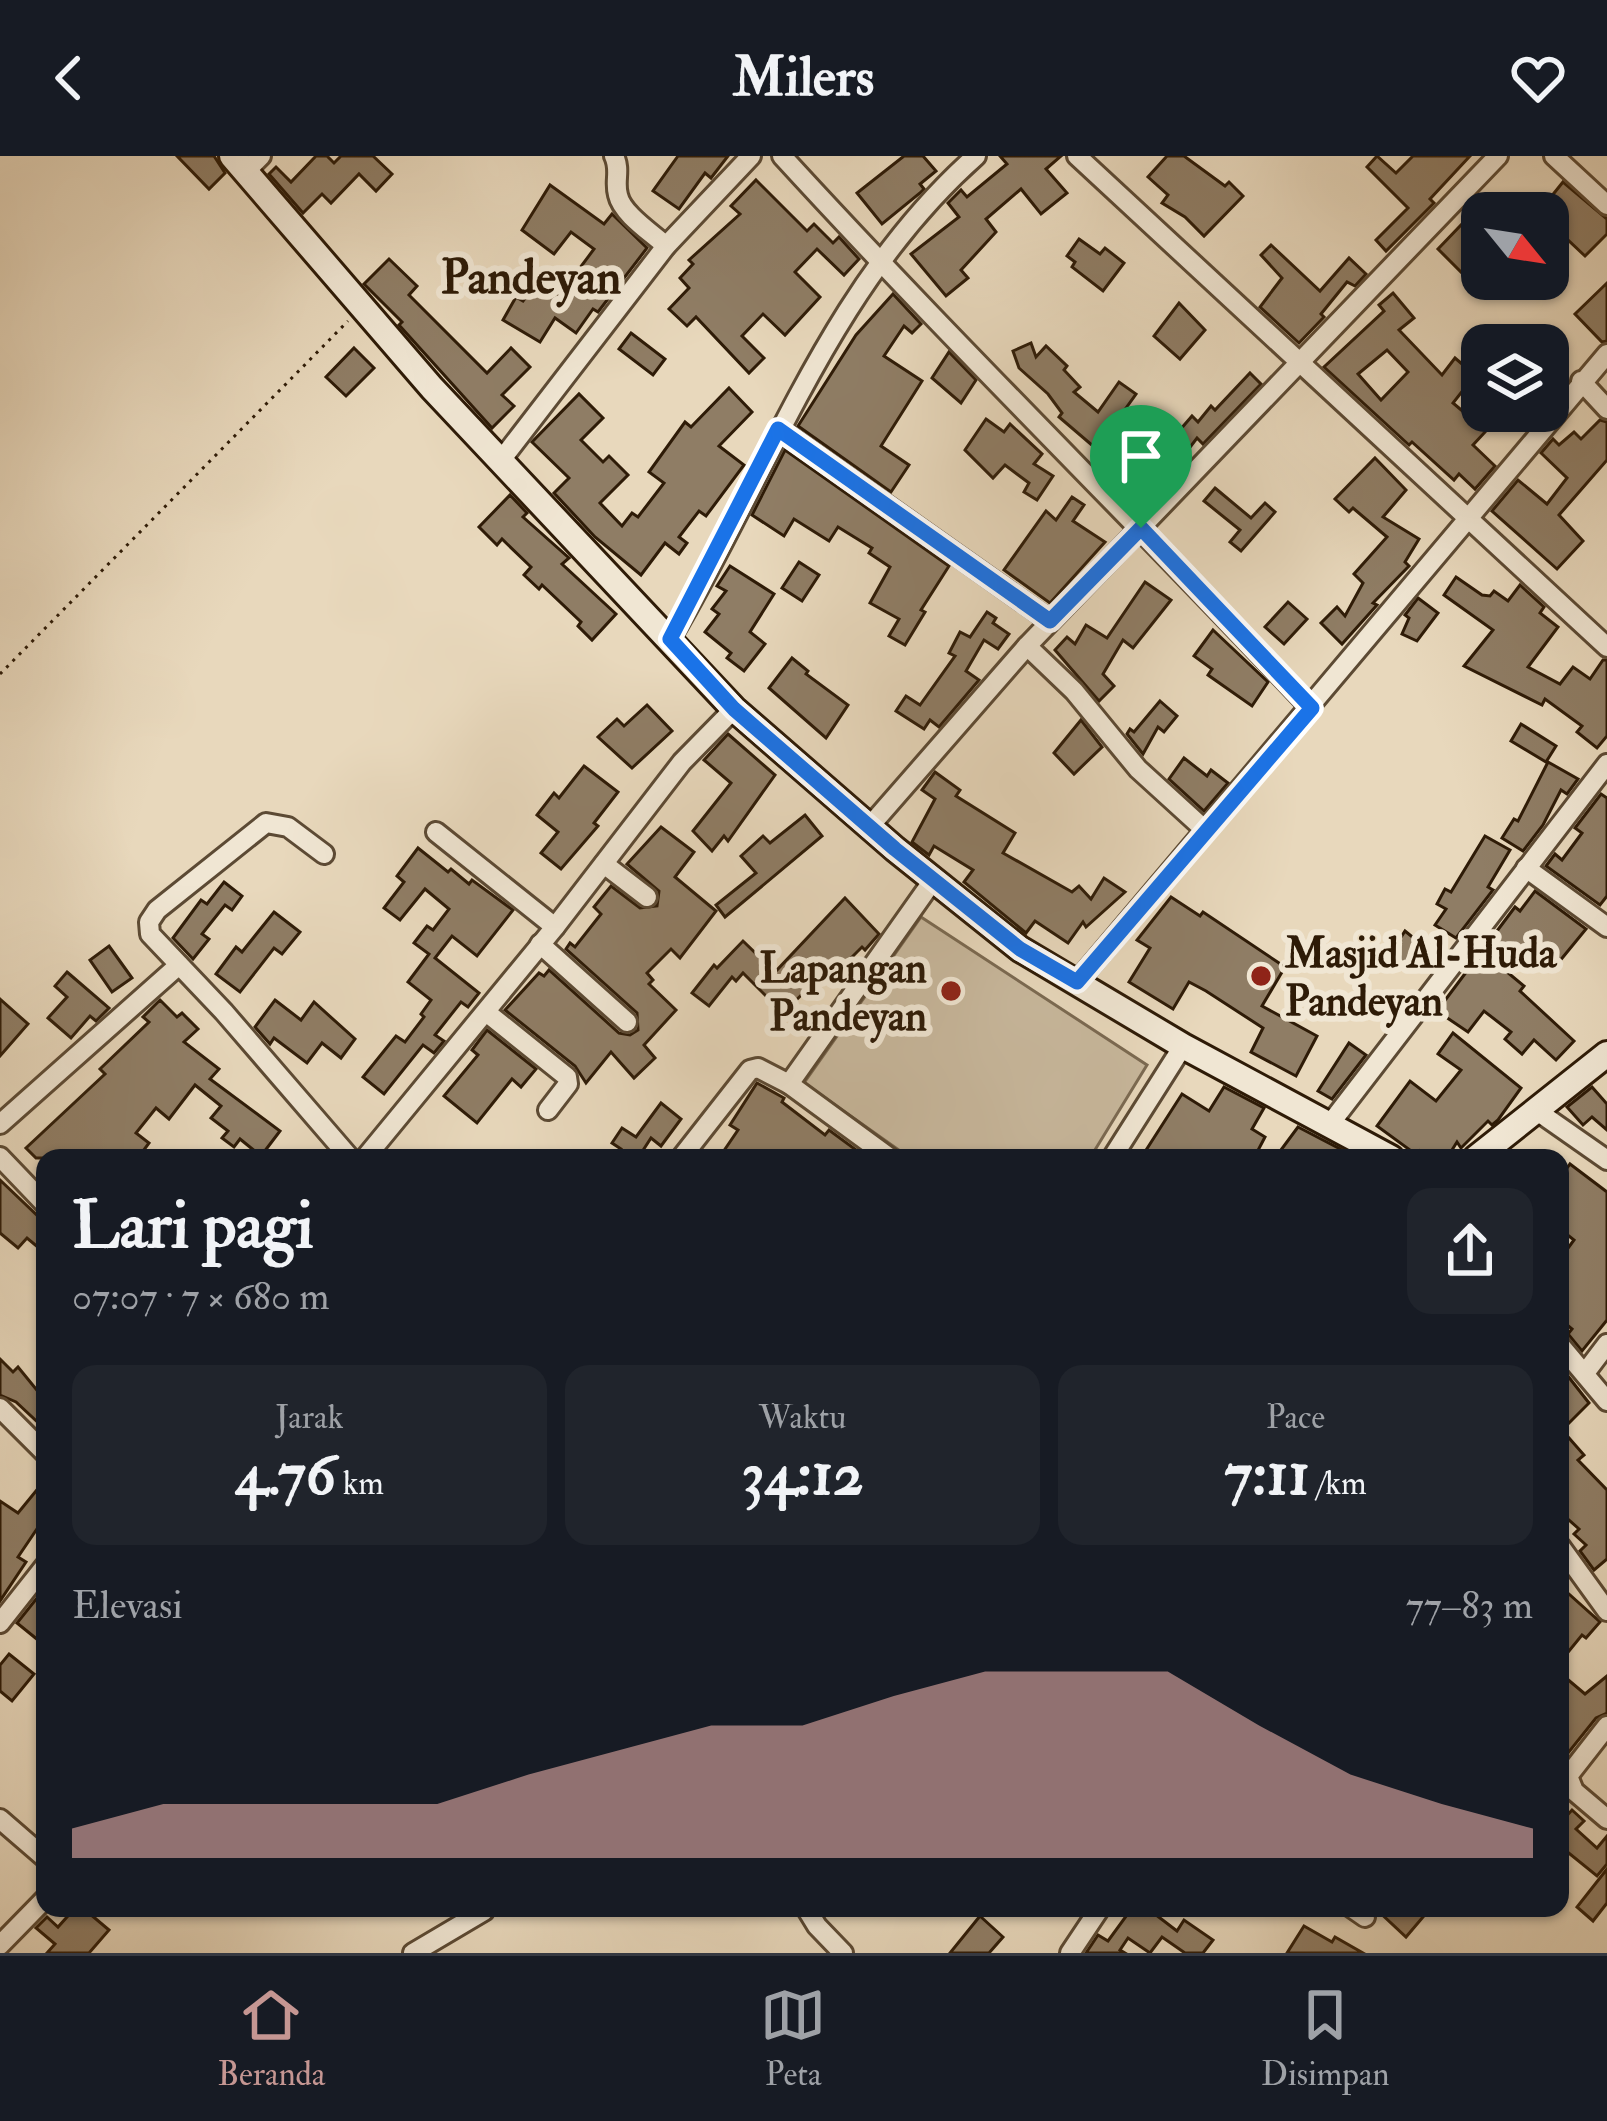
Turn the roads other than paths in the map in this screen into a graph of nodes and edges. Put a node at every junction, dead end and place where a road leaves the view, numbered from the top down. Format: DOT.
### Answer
graph roads {
  1 [pos="614,156"];
  2 [pos="751,156"];
  3 [pos="782,156"];
  4 [pos="976,156"];
  5 [pos="1077,156"];
  6 [pos="1498,156"];
  7 [pos="1554,156"];
  8 [pos="246,161"];
  9 [pos="1607,205"];
  10 [pos="666,246"];
  11 [pos="879,262"];
  12 [pos="1607,354"];
  13 [pos="1300,361"];
  14 [pos="1581,381"];
  15 [pos="1607,409"];
  16 [pos="778,429"];
  17 [pos="502,459"];
  18 [pos="1468,517"];
  19 [pos="1141,528"];
  20 [pos="1050,621"];
  21 [pos="670,639"];
  22 [pos="1027,646"];
  23 [pos="1607,646"];
  24 [pos="1312,708"];
  25 [pos="734,709"];
  26 [pos="1607,764"];
  27 [pos="870,826"];
  28 [pos="1205,830"];
  29 [pos="436,832"];
  30 [pos="324,854"];
  31 [pos="604,865"];
  32 [pos="1526,868"];
  33 [pos="934,879"];
  34 [pos="647,898"];
  35 [pos="555,927"];
  36 [pos="1607,927"];
  37 [pos="540,944"];
  38 [pos="179,964"];
  39 [pos="1077,982"];
  40 [pos="486,1012"];
  41 [pos="627,1022"];
  42 [pos="1183,1046"];
  43 [pos="1607,1054"];
  44 [pos="789,1084"];
  45 [pos="548,1110"];
  46 [pos="1537,1111"];
  47 [pos="0,1124"];
  48 [pos="1330,1124"];
  49 [pos="342,1149"];
  50 [pos="372,1149"];
  51 [pos="688,1149"];
  52 [pos="875,1149"];
  53 [pos="1118,1149"];
  54 [pos="1349,1149"];
  55 [pos="1488,1149"];
  56 [pos="0,1157"];
  57 [pos="1607,1160"];
  58 [pos="36,1195"];
  59 [pos="1607,1345"];
  60 [pos="1569,1355"];
  61 [pos="1585,1373"];
  62 [pos="1607,1401"];
  63 [pos="0,1408"];
  64 [pos="36,1444"];
  65 [pos="1569,1564"];
  66 [pos="36,1577"];
  67 [pos="1607,1611"];
  68 [pos="0,1623"];
  69 [pos="1607,1726"];
  70 [pos="1569,1775"];
  71 [pos="1569,1778"];
  72 [pos="0,1819"];
  73 [pos="1607,1819"];
  74 [pos="36,1850"];
  75 [pos="36,1908"];
  76 [pos="473,1917"];
  77 [pos="811,1917"];
  78 [pos="1094,1917"];
  79 [pos="0,1945"];
  80 [pos="413,1953"];
  81 [pos="843,1953"];
  82 [pos="1070,1953"];
  1 -- 10 [label="street"];
  2 -- 10 [label="street"];
  3 -- 11 [label="street"];
  4 -- 11 [label="street"];
  5 -- 13 [label="street"];
  6 -- 13 [label="street"];
  7 -- 9 [label="street"];
  8 -- 17 [label="street"];
  10 -- 17 [label="street"];
  11 -- 16 [label="street"];
  11 -- 19 [label="street"];
  12 -- 14 [label="street"];
  13 -- 18 [label="street"];
  13 -- 19 [label="street"];
  14 -- 15 [label="street"];
  14 -- 18 [label="street"];
  16 -- 20 [label="street"];
  16 -- 21 [label="street"];
  17 -- 21 [label="street"];
  18 -- 23 [label="street"];
  18 -- 24 [label="street"];
  19 -- 20 [label="street"];
  19 -- 24 [label="street"];
  20 -- 22 [label="street"];
  21 -- 25 [label="street"];
  22 -- 27 [label="street"];
  22 -- 28 [label="street"];
  24 -- 28 [label="street"];
  25 -- 27 [label="street"];
  25 -- 31 [label="street"];
  26 -- 32 [label="street"];
  27 -- 33 [label="street"];
  28 -- 39 [label="street"];
  29 -- 35 [label="street"];
  30 -- 38 [label="street"];
  31 -- 34 [label="street"];
  31 -- 35 [label="street"];
  32 -- 36 [label="street"];
  32 -- 48 [label="street"];
  33 -- 39 [label="street"];
  33 -- 44 [label="street"];
  35 -- 37 [label="street"];
  37 -- 40 [label="street"];
  37 -- 41 [label="street"];
  38 -- 47 [label="street"];
  38 -- 49 [label="street"];
  39 -- 42 [label="street"];
  40 -- 45 [label="street"];
  40 -- 50 [label="street"];
  42 -- 48 [label="street"];
  42 -- 53 [label="street"];
  43 -- 46 [label="street"];
  44 -- 51 [label="street"];
  44 -- 52 [label="street"];
  46 -- 55 [label="street"];
  46 -- 57 [label="street"];
  48 -- 54 [label="street"];
  56 -- 58 [label="street"];
  59 -- 61 [label="street"];
  60 -- 61 [label="street"];
  61 -- 62 [label="street"];
  63 -- 64 [label="street"];
  65 -- 67 [label="street"];
  66 -- 68 [label="street"];
  69 -- 70 [label="street"];
  71 -- 73 [label="street"];
  72 -- 74 [label="street"];
  75 -- 79 [label="street"];
  76 -- 80 [label="street"];
  77 -- 81 [label="street"];
  78 -- 82 [label="street"];
}
